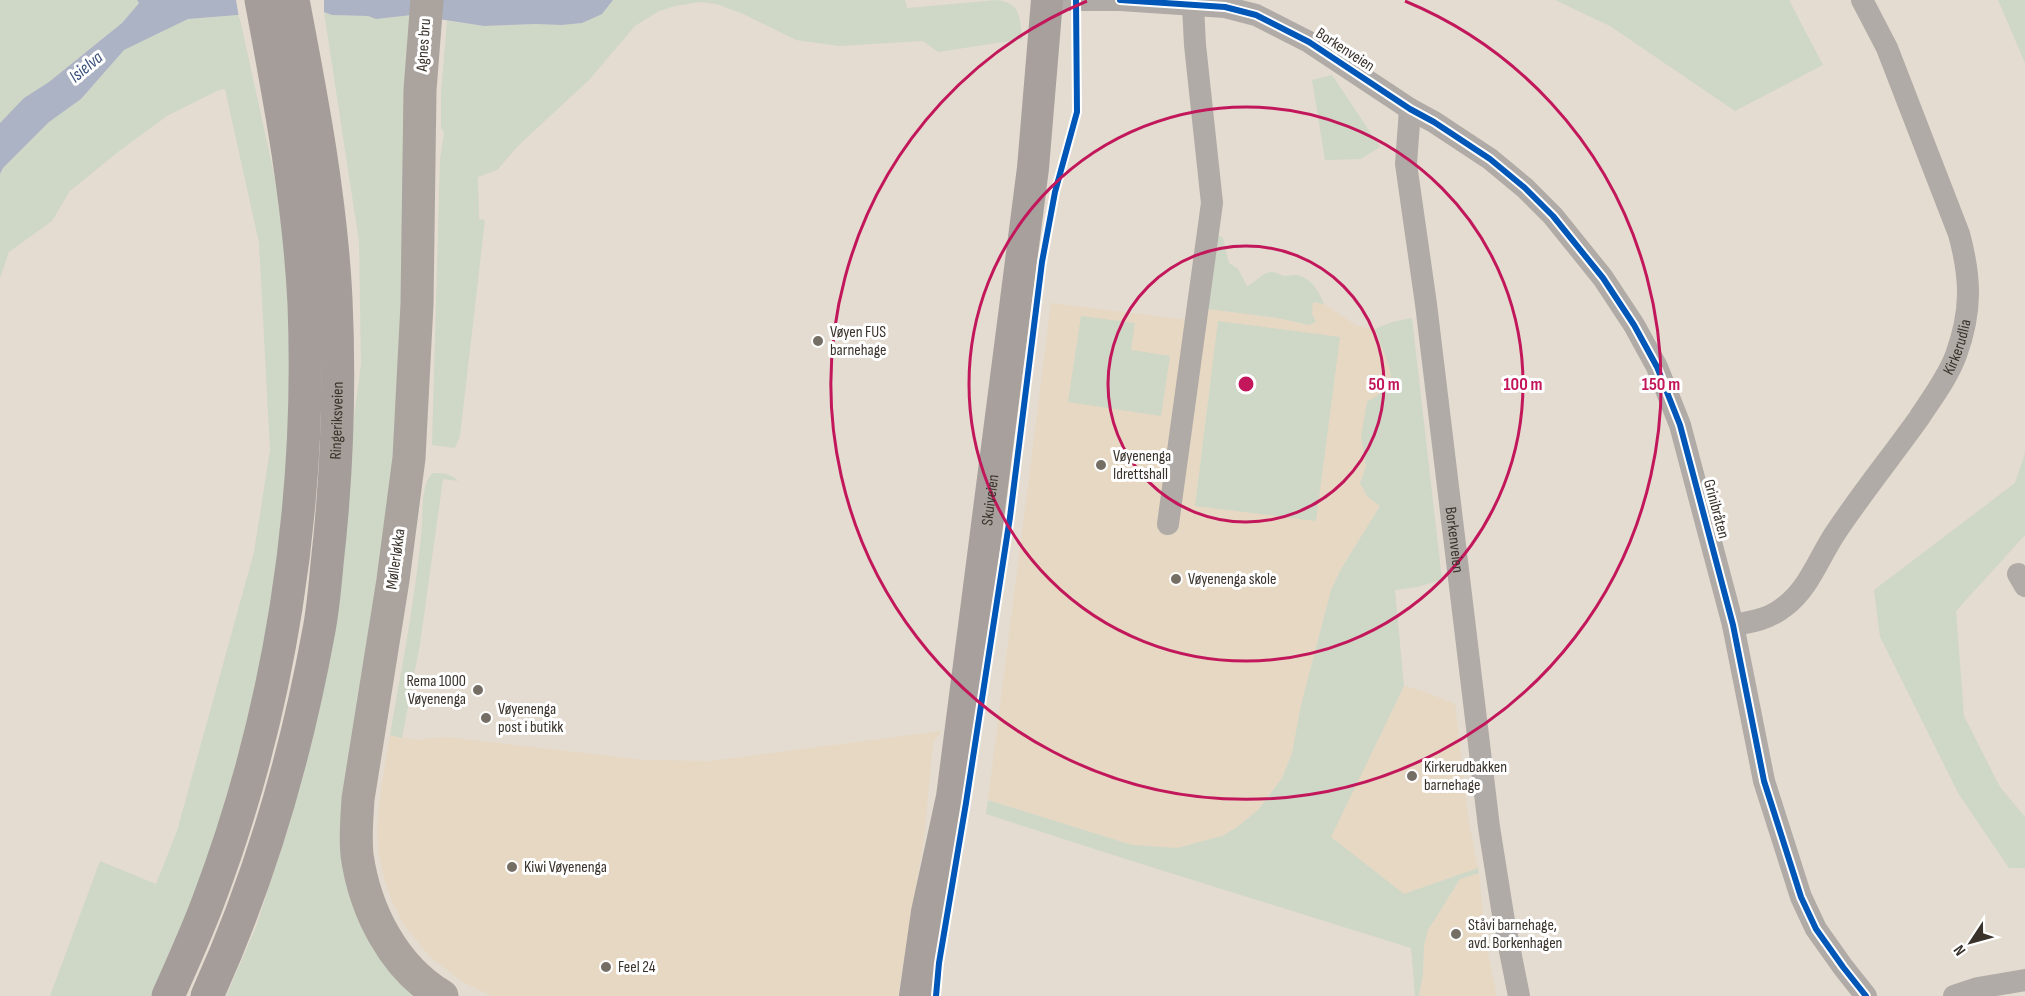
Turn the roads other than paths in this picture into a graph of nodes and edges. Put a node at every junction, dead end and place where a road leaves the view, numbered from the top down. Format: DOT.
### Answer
graph roads {
  1 [pos="261,0"];
  2 [pos="293,0"];
  3 [pos="310,0"];
  4 [pos="427,0"];
  5 [pos="1047,0"];
  6 [pos="1060,0"];
  7 [pos="1120,0"];
  8 [pos="1862,0"];
  9 [pos="1193,6"];
  10 [pos="420,90"];
  11 [pos="296,99"];
  12 [pos="1410,109"];
  13 [pos="1168,524"];
  14 [pos="1733,625"];
  15 [pos="2025,980"];
  16 [pos="213,982"];
  17 [pos="168,996"];
  18 [pos="442,996"];
  19 [pos="915,996"];
  20 [pos="1518,996"];
  21 [pos="1866,996"];
  22 [pos="1954,996"];
  1 -- 11 [label="highway, Ringeriksveien"];
  2 -- 11 [label="highway, Ringeriksveien"];
  3 -- 11 [label="highway"];
  4 -- 10 [label="main road, Agnes bru"];
  5 -- 19 [label="main road, Skuiveien"];
  6 -- 7 [label="street, Borkenveien"];
  7 -- 9 [label="street, Borkenveien"];
  8 -- 14 [label="street, Kirkerudlia"];
  9 -- 12 [label="street, Borkenveien"];
  9 -- 13 [label="street"];
  10 -- 18 [label="main road, Møllerløkka"];
  11 -- 16 [label="highway, Ringeriksveien"];
  11 -- 17 [label="highway, Ringeriksveien"];
  12 -- 14 [label="street, Grinibråten"];
  12 -- 20 [label="street, Borkenveien"];
  14 -- 21 [label="street, Grinibråten"];
  15 -- 22 [label="street"];
}
